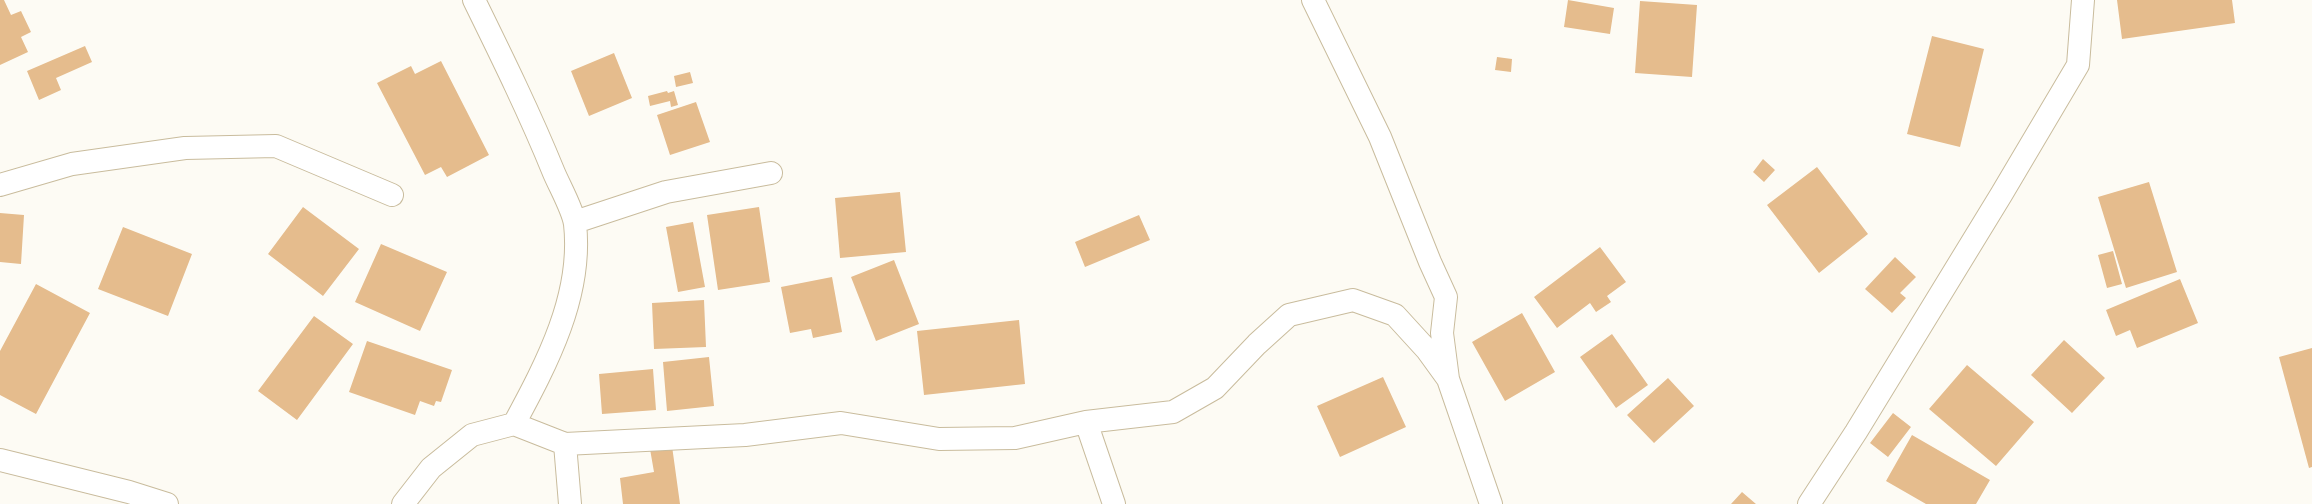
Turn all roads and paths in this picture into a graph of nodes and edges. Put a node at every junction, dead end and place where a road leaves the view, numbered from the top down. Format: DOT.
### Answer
graph roads {
  1 [pos="474,0"];
  2 [pos="1314,0"];
  3 [pos="2083,0"];
  4 [pos="771,173"];
  5 [pos="0,185"];
  6 [pos="392,195"];
  7 [pos="575,222"];
  8 [pos="1448,379"];
  9 [pos="1086,422"];
  10 [pos="514,424"];
  11 [pos="565,444"];
  12 [pos="0,460"];
  13 [pos="167,504"];
  14 [pos="403,504"];
  15 [pos="570,504"];
  16 [pos="1114,504"];
  17 [pos="1491,504"];
  18 [pos="1809,504"];
  1 -- 7 [label="street"];
  2 -- 8 [label="street"];
  3 -- 18 [label="street"];
  4 -- 7 [label="street"];
  5 -- 6 [label="street"];
  7 -- 10 [label="street"];
  8 -- 9 [label="street"];
  8 -- 17 [label="street"];
  9 -- 11 [label="street"];
  9 -- 16 [label="street"];
  10 -- 11 [label="street"];
  10 -- 14 [label="street"];
  11 -- 15 [label="street"];
  12 -- 13 [label="street"];
}
